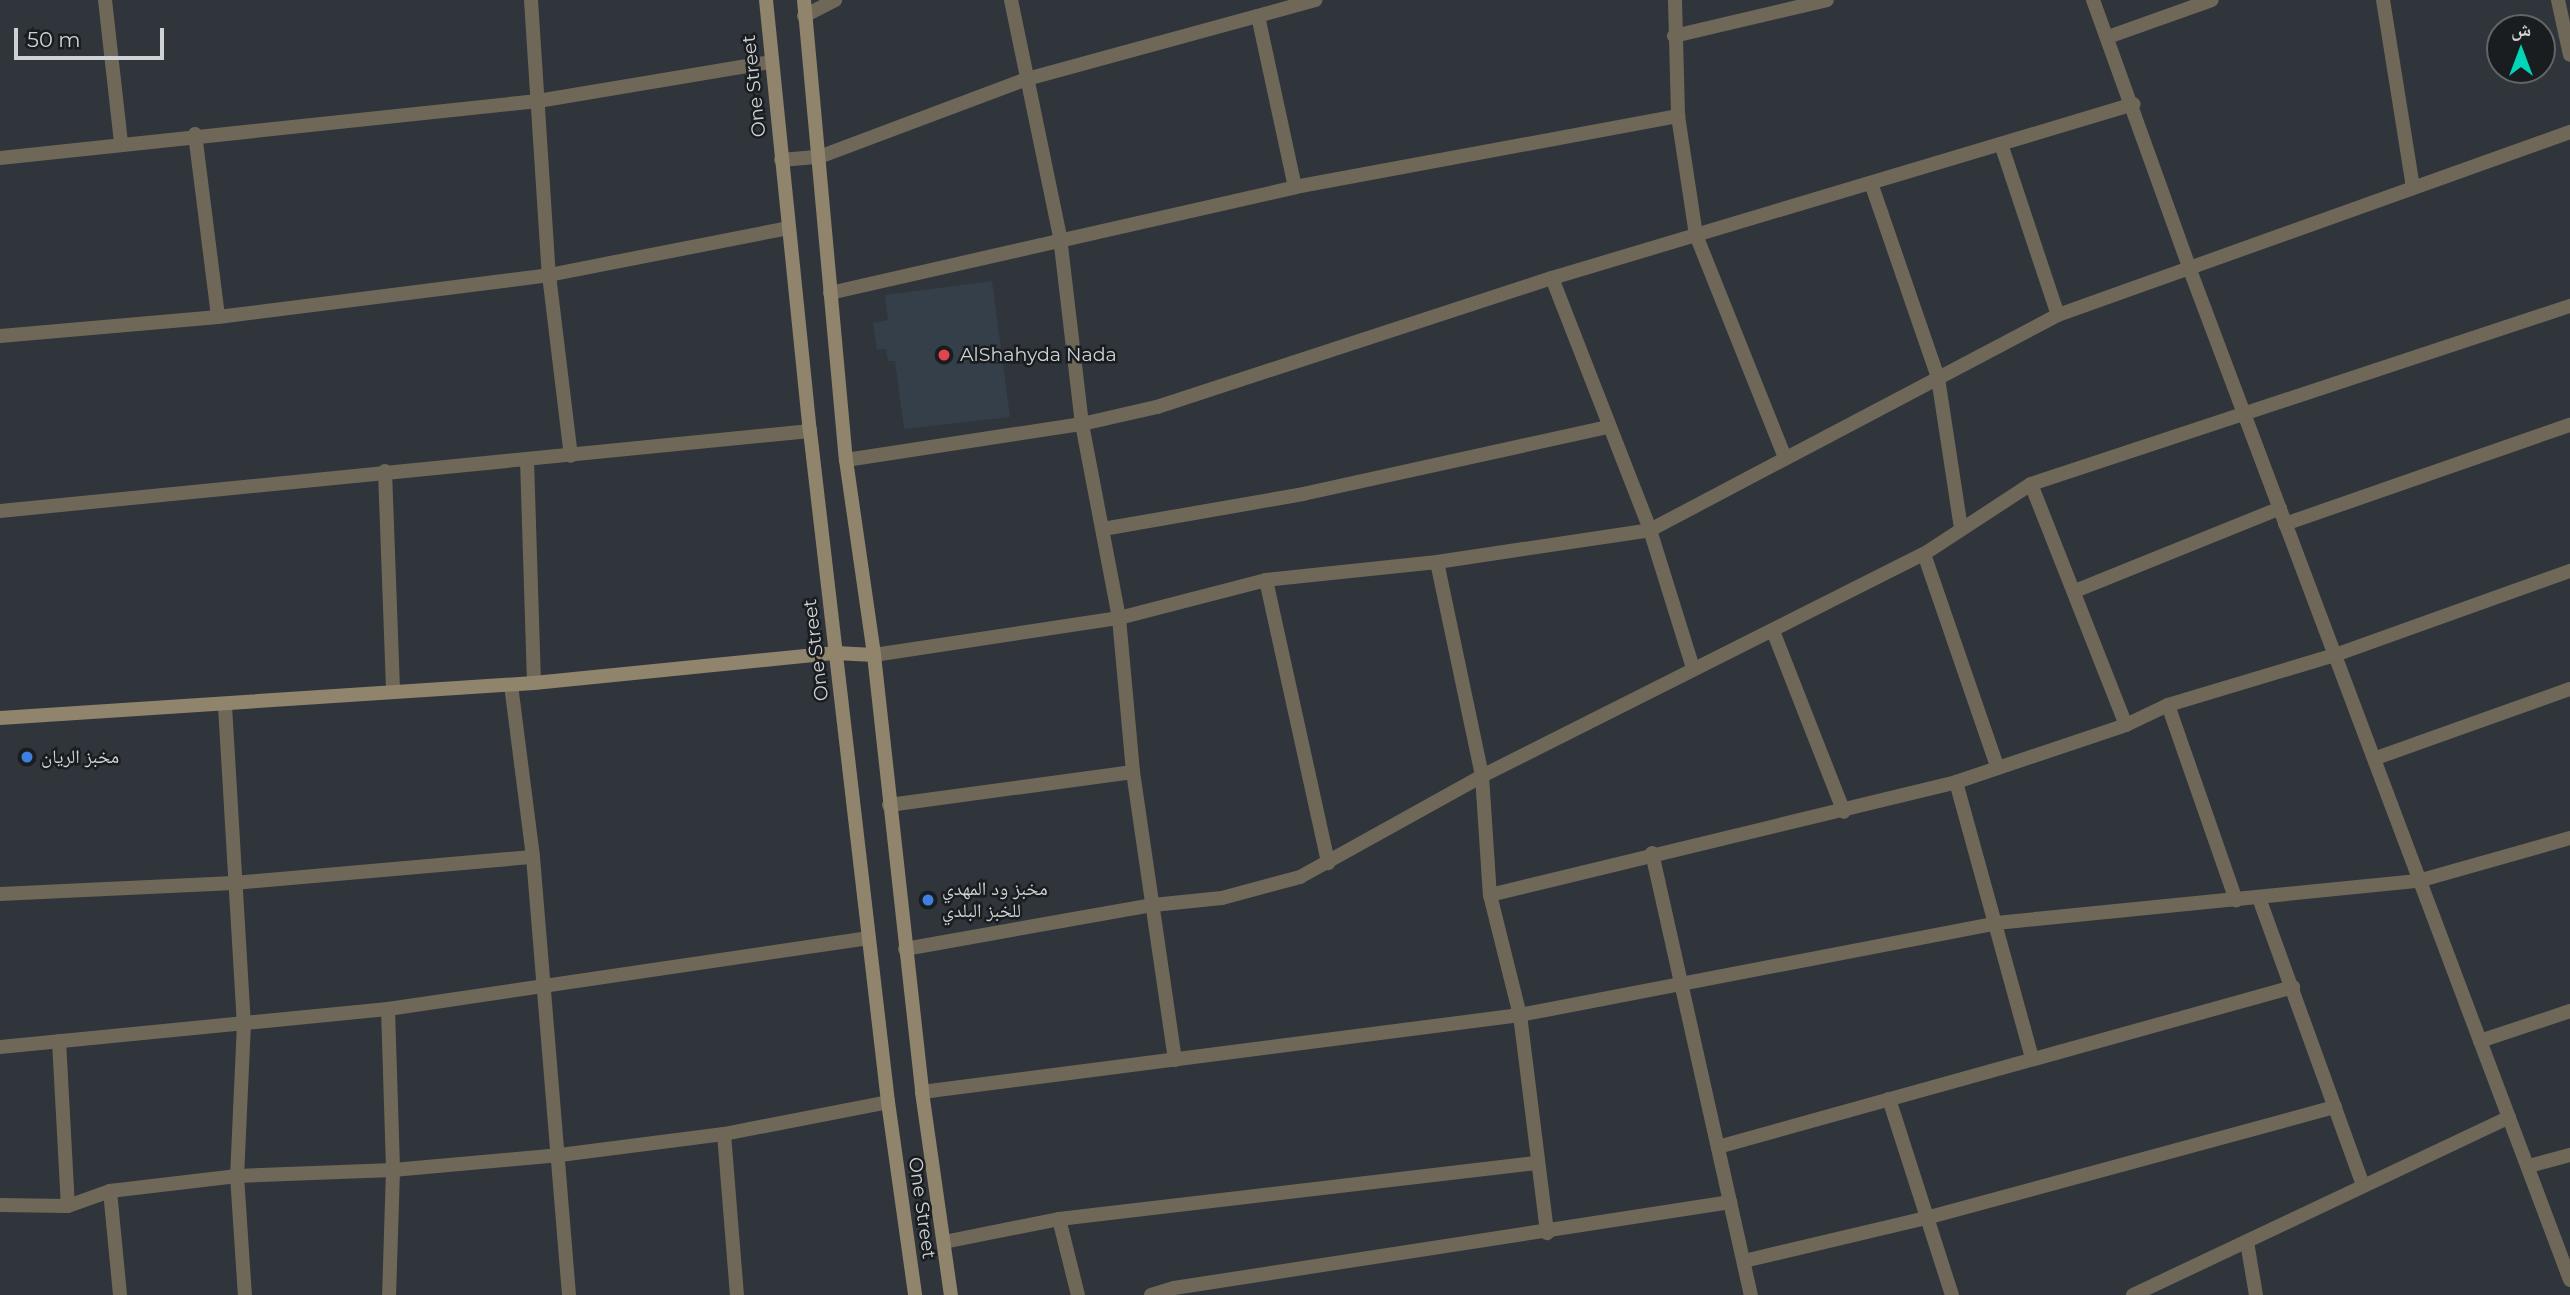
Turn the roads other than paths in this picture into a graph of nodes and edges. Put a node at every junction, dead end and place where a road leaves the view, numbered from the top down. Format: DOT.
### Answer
graph roads {
  1 [pos="105,0"];
  2 [pos="531,0"];
  3 [pos="766,0"];
  4 [pos="804,0"];
  5 [pos="835,0"];
  6 [pos="1010,0"];
  7 [pos="1315,0"];
  8 [pos="1675,0"];
  9 [pos="1827,0"];
  10 [pos="2093,0"];
  11 [pos="2212,0"];
  12 [pos="2383,0"];
  13 [pos="2558,0"];
  14 [pos="804,16"];
  15 [pos="1258,16"];
  16 [pos="1674,36"];
  17 [pos="2108,37"];
  18 [pos="2570,55"];
  19 [pos="772,62"];
  20 [pos="1027,79"];
  21 [pos="538,101"];
  22 [pos="2134,104"];
  23 [pos="1678,116"];
  24 [pos="2570,132"];
  25 [pos="195,134"];
  26 [pos="121,143"];
  27 [pos="2001,144"];
  28 [pos="819,157"];
  29 [pos="0,158"];
  30 [pos="781,160"];
  31 [pos="1871,183"];
  32 [pos="1294,187"];
  33 [pos="2413,187"];
  34 [pos="788,228"];
  35 [pos="1696,235"];
  36 [pos="1060,237"];
  37 [pos="2190,270"];
  38 [pos="549,275"];
  39 [pos="1552,278"];
  40 [pos="830,293"];
  41 [pos="2570,306"];
  42 [pos="2058,315"];
  43 [pos="218,317"];
  44 [pos="0,336"];
  45 [pos="1938,378"];
  46 [pos="2244,413"];
  47 [pos="1082,424"];
  48 [pos="2570,425"];
  49 [pos="1608,427"];
  50 [pos="810,431"];
  51 [pos="1784,455"];
  52 [pos="571,456"];
  53 [pos="527,460"];
  54 [pos="846,460"];
  55 [pos="385,471"];
  56 [pos="2031,484"];
  57 [pos="2280,508"];
  58 [pos="0,511"];
  59 [pos="2285,524"];
  60 [pos="1103,529"];
  61 [pos="1961,529"];
  62 [pos="1650,530"];
  63 [pos="1924,554"];
  64 [pos="1437,562"];
  65 [pos="2570,571"];
  66 [pos="1266,580"];
  67 [pos="2075,591"];
  68 [pos="1119,618"];
  69 [pos="1773,631"];
  70 [pos="836,653"];
  71 [pos="874,655"];
  72 [pos="2335,655"];
  73 [pos="1693,668"];
  74 [pos="534,683"];
  75 [pos="511,685"];
  76 [pos="2570,689"];
  77 [pos="393,692"];
  78 [pos="2168,705"];
  79 [pos="225,706"];
  80 [pos="0,718"];
  81 [pos="2126,725"];
  82 [pos="2376,758"];
  83 [pos="1997,766"];
  84 [pos="1133,772"];
  85 [pos="1482,776"];
  86 [pos="1956,782"];
  87 [pos="889,805"];
  88 [pos="1844,812"];
  89 [pos="2570,838"];
  90 [pos="1653,853"];
  91 [pos="533,857"];
  92 [pos="1328,863"];
  93 [pos="2418,881"];
  94 [pos="234,883"];
  95 [pos="0,894"];
  96 [pos="1490,895"];
  97 [pos="2259,898"];
  98 [pos="2236,900"];
  99 [pos="1153,905"];
  100 [pos="1996,923"];
  101 [pos="869,938"];
  102 [pos="905,949"];
  103 [pos="1682,982"];
  104 [pos="2293,987"];
  105 [pos="541,990"];
  106 [pos="388,1009"];
  107 [pos="2570,1011"];
  108 [pos="1520,1016"];
  109 [pos="244,1023"];
  110 [pos="58,1041"];
  111 [pos="2480,1041"];
  112 [pos="0,1047"];
  113 [pos="2032,1058"];
  114 [pos="1175,1060"];
  115 [pos="922,1092"];
  116 [pos="1889,1099"];
  117 [pos="888,1102"];
  118 [pos="2335,1107"];
  119 [pos="2509,1117"];
  120 [pos="724,1134"];
  121 [pos="1718,1147"];
  122 [pos="560,1155"];
  123 [pos="2570,1155"];
  124 [pos="1535,1163"];
  125 [pos="2529,1167"];
  126 [pos="393,1171"];
  127 [pos="237,1176"];
  128 [pos="2363,1186"];
  129 [pos="110,1191"];
  130 [pos="1730,1202"];
  131 [pos="0,1205"];
  132 [pos="68,1206"];
  133 [pos="1926,1217"];
  134 [pos="1059,1219"];
  135 [pos="1546,1233"];
  136 [pos="944,1242"];
  137 [pos="2247,1242"];
  138 [pos="1744,1261"];
  139 [pos="2570,1280"];
  140 [pos="1174,1291"];
  141 [pos="120,1295"];
  142 [pos="245,1295"];
  143 [pos="388,1295"];
  144 [pos="569,1295"];
  145 [pos="737,1295"];
  146 [pos="915,1295"];
  147 [pos="951,1295"];
  148 [pos="1078,1295"];
  149 [pos="1151,1295"];
  150 [pos="1751,1295"];
  151 [pos="1952,1295"];
  152 [pos="2133,1295"];
  153 [pos="2256,1295"];
  1 -- 26 [label="street"];
  2 -- 21 [label="street"];
  3 -- 19 [label="street, One Street"];
  4 -- 14 [label="street, One Street"];
  5 -- 14 [label="street"];
  6 -- 20 [label="street"];
  7 -- 15 [label="street"];
  8 -- 16 [label="street"];
  9 -- 16 [label="street"];
  10 -- 17 [label="street"];
  11 -- 17 [label="street"];
  12 -- 33 [label="street"];
  13 -- 18 [label="street"];
  14 -- 28 [label="street, One Street"];
  15 -- 20 [label="street"];
  15 -- 32 [label="street"];
  16 -- 23 [label="street"];
  17 -- 22 [label="street"];
  19 -- 21 [label="street"];
  19 -- 30 [label="street, One Street"];
  20 -- 28 [label="street"];
  20 -- 36 [label="street"];
  21 -- 25 [label="street"];
  21 -- 38 [label="street"];
  22 -- 27 [label="street"];
  22 -- 37 [label="street"];
  23 -- 32 [label="street"];
  23 -- 35 [label="street"];
  24 -- 33 [label="street"];
  25 -- 26 [label="street"];
  25 -- 43 [label="street"];
  26 -- 29 [label="street"];
  27 -- 31 [label="street"];
  27 -- 42 [label="street"];
  28 -- 30 [label="street"];
  28 -- 40 [label="street, One Street"];
  30 -- 34 [label="street, One Street"];
  31 -- 35 [label="street"];
  31 -- 45 [label="street"];
  32 -- 36 [label="street"];
  33 -- 37 [label="street"];
  34 -- 38 [label="street"];
  34 -- 50 [label="street, One Street"];
  35 -- 39 [label="street"];
  35 -- 51 [label="street"];
  36 -- 40 [label="street"];
  36 -- 47 [label="street"];
  37 -- 42 [label="street"];
  37 -- 46 [label="street"];
  38 -- 43 [label="street"];
  38 -- 52 [label="street"];
  39 -- 47 [label="street"];
  39 -- 49 [label="street"];
  40 -- 54 [label="street, One Street"];
  41 -- 46 [label="street"];
  42 -- 45 [label="street"];
  43 -- 44 [label="street"];
  45 -- 51 [label="street"];
  45 -- 61 [label="street"];
  46 -- 56 [label="street"];
  46 -- 57 [label="street"];
  47 -- 54 [label="street"];
  47 -- 60 [label="street"];
  48 -- 59 [label="street"];
  49 -- 60 [label="street"];
  49 -- 62 [label="street"];
  50 -- 52 [label="street"];
  50 -- 70 [label="street, One Street"];
  51 -- 62 [label="street"];
  52 -- 53 [label="street"];
  53 -- 55 [label="street"];
  53 -- 74 [label="street"];
  54 -- 71 [label="street, One Street"];
  55 -- 58 [label="street"];
  55 -- 77 [label="street"];
  56 -- 61 [label="street"];
  56 -- 67 [label="street"];
  57 -- 59 [label="street"];
  57 -- 67 [label="street"];
  59 -- 72 [label="street"];
  60 -- 68 [label="street"];
  61 -- 63 [label="street"];
  62 -- 64 [label="street"];
  62 -- 73 [label="street"];
  63 -- 69 [label="street"];
  63 -- 83 [label="street"];
  64 -- 66 [label="street"];
  64 -- 85 [label="street"];
  65 -- 72 [label="street"];
  66 -- 68 [label="street"];
  66 -- 92 [label="street"];
  67 -- 81 [label="street"];
  68 -- 71 [label="street"];
  68 -- 84 [label="street"];
  69 -- 73 [label="street"];
  69 -- 88 [label="street"];
  70 -- 71 [label="street"];
  70 -- 74 [label="street"];
  70 -- 101 [label="street, One Street"];
  71 -- 87 [label="street, One Street"];
  72 -- 78 [label="street"];
  72 -- 82 [label="street"];
  73 -- 85 [label="street"];
  74 -- 75 [label="street"];
  75 -- 77 [label="street"];
  75 -- 91 [label="street"];
  76 -- 82 [label="street"];
  77 -- 79 [label="street"];
  78 -- 81 [label="street"];
  78 -- 98 [label="street"];
  79 -- 80 [label="street"];
  79 -- 94 [label="street"];
  81 -- 83 [label="street"];
  82 -- 93 [label="street"];
  83 -- 86 [label="street"];
  84 -- 87 [label="street"];
  84 -- 99 [label="street"];
  85 -- 92 [label="street"];
  85 -- 96 [label="street"];
  86 -- 88 [label="street"];
  86 -- 100 [label="street"];
  87 -- 102 [label="street, One Street"];
  88 -- 90 [label="street"];
  89 -- 93 [label="street"];
  90 -- 96 [label="street"];
  90 -- 103 [label="street"];
  91 -- 94 [label="street"];
  91 -- 105 [label="street"];
  92 -- 99 [label="street"];
  93 -- 97 [label="street"];
  93 -- 111 [label="street"];
  94 -- 95 [label="street"];
  94 -- 109 [label="street"];
  96 -- 108 [label="street"];
  97 -- 98 [label="street"];
  97 -- 104 [label="street"];
  98 -- 100 [label="street"];
  99 -- 102 [label="street"];
  99 -- 114 [label="street"];
  100 -- 103 [label="street"];
  100 -- 113 [label="street"];
  101 -- 105 [label="street"];
  101 -- 117 [label="street, One Street"];
  102 -- 115 [label="street, One Street"];
  103 -- 108 [label="street"];
  103 -- 121 [label="street"];
  104 -- 113 [label="street"];
  104 -- 118 [label="street"];
  105 -- 106 [label="street"];
  105 -- 122 [label="street"];
  106 -- 109 [label="street"];
  106 -- 126 [label="street"];
  107 -- 111 [label="street"];
  108 -- 114 [label="street"];
  108 -- 124 [label="street"];
  109 -- 110 [label="street"];
  109 -- 127 [label="street"];
  110 -- 112 [label="street"];
  110 -- 132 [label="street"];
  111 -- 119 [label="street"];
  113 -- 116 [label="street"];
  114 -- 115 [label="street"];
  115 -- 136 [label="street, One Street"];
  116 -- 121 [label="street"];
  116 -- 133 [label="street"];
  117 -- 120 [label="street"];
  117 -- 146 [label="street, One Street"];
  118 -- 128 [label="street"];
  118 -- 133 [label="street"];
  119 -- 125 [label="street"];
  119 -- 128 [label="street"];
  120 -- 122 [label="street"];
  120 -- 145 [label="street"];
  121 -- 130 [label="street"];
  122 -- 126 [label="street"];
  122 -- 144 [label="street"];
  123 -- 125 [label="street"];
  124 -- 134 [label="street"];
  124 -- 135 [label="street"];
  125 -- 139 [label="street"];
  126 -- 127 [label="street"];
  126 -- 143 [label="street"];
  127 -- 129 [label="street"];
  127 -- 142 [label="street"];
  128 -- 137 [label="street"];
  129 -- 132 [label="street"];
  129 -- 141 [label="street"];
  130 -- 135 [label="street"];
  130 -- 138 [label="street"];
  131 -- 132 [label="street"];
  133 -- 138 [label="street"];
  133 -- 151 [label="street"];
  134 -- 136 [label="street"];
  134 -- 148 [label="street"];
  135 -- 140 [label="street"];
  136 -- 147 [label="street, One Street"];
  137 -- 152 [label="street"];
  137 -- 153 [label="street"];
  138 -- 150 [label="street"];
  140 -- 149 [label="street"];
}
